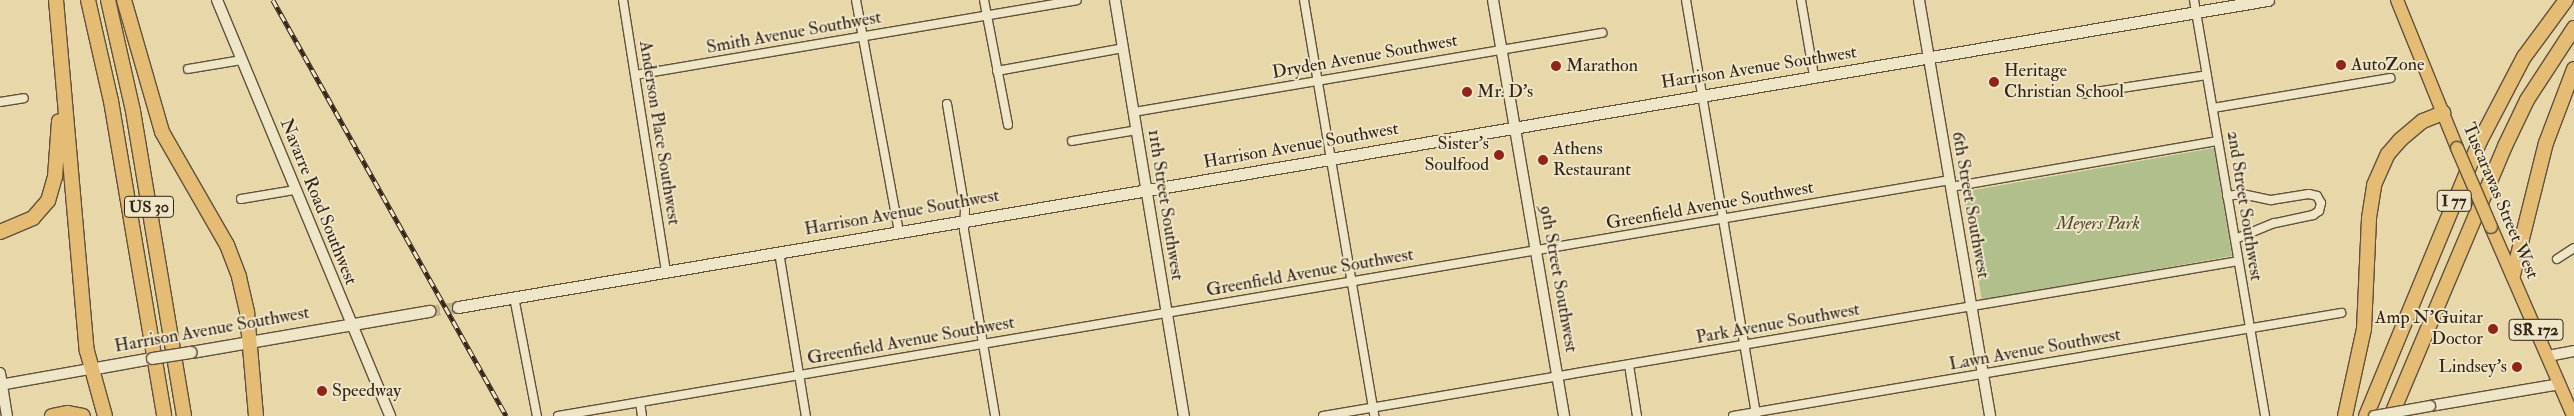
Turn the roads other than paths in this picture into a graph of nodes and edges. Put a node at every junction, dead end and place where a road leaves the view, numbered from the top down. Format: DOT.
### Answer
graph roads {
  1 [pos="56,0"];
  2 [pos="88,0"];
  3 [pos="108,0"];
  4 [pos="124,0"];
  5 [pos="217,0"];
  6 [pos="623,0"];
  7 [pos="856,0"];
  8 [pos="984,0"];
  9 [pos="1077,0"];
  10 [pos="1115,0"];
  11 [pos="1304,0"];
  12 [pos="1494,0"];
  13 [pos="1686,0"];
  14 [pos="1801,0"];
  15 [pos="1919,0"];
  16 [pos="2194,0"];
  17 [pos="2268,0"];
  18 [pos="2397,0"];
  19 [pos="2566,0"];
  20 [pos="2196,12"];
  21 [pos="987,15"];
  22 [pos="2574,28"];
  23 [pos="1602,33"];
  24 [pos="862,36"];
  25 [pos="1123,48"];
  26 [pos="1502,49"];
  27 [pos="1928,57"];
  28 [pos="242,60"];
  29 [pos="188,69"];
  30 [pos="2574,69"];
  31 [pos="998,71"];
  32 [pos="635,75"];
  33 [pos="2207,75"];
  34 [pos="1814,76"];
  35 [pos="2390,78"];
  36 [pos="1317,81"];
  37 [pos="61,88"];
  38 [pos="2082,94"];
  39 [pos="1702,95"];
  40 [pos="24,98"];
  41 [pos="0,102"];
  42 [pos="948,104"];
  43 [pos="2213,108"];
  44 [pos="1134,112"];
  45 [pos="2443,114"];
  46 [pos="1008,125"];
  47 [pos="1515,126"];
  48 [pos="1136,130"];
  49 [pos="1072,141"];
  50 [pos="2218,141"];
  51 [pos="1330,158"];
  52 [pos="1950,184"];
  53 [pos="295,190"];
  54 [pos="1146,190"];
  55 [pos="2228,196"];
  56 [pos="241,199"];
  57 [pos="1722,219"];
  58 [pos="964,220"];
  59 [pos="899,231"];
  60 [pos="0,232"];
  61 [pos="2235,239"];
  62 [pos="2574,248"];
  63 [pos="1536,250"];
  64 [pos="779,252"];
  65 [pos="2557,259"];
  66 [pos="2238,261"];
  67 [pos="666,271"];
  68 [pos="2513,275"];
  69 [pos="1351,281"];
  70 [pos="514,297"];
  71 [pos="458,307"];
  72 [pos="1971,307"];
  73 [pos="429,311"];
  74 [pos="1166,313"];
  75 [pos="2341,313"];
  76 [pos="2430,323"];
  77 [pos="350,324"];
  78 [pos="2250,328"];
  79 [pos="250,342"];
  80 [pos="983,344"];
  81 [pos="1744,346"];
  82 [pos="2574,351"];
  83 [pos="2548,356"];
  84 [pos="1629,364"];
  85 [pos="90,369"];
  86 [pos="0,373"];
  87 [pos="1983,374"];
  88 [pos="799,375"];
  89 [pos="1558,376"];
  90 [pos="2560,384"];
  91 [pos="1,385"];
  92 [pos="640,402"];
  93 [pos="1373,412"];
  94 [pos="1756,414"];
  95 [pos="7,416"];
  96 [pos="52,416"];
  97 [pos="83,416"];
  98 [pos="105,416"];
  99 [pos="164,416"];
  100 [pos="184,416"];
  101 [pos="256,416"];
  102 [pos="390,416"];
  103 [pos="537,416"];
  104 [pos="558,416"];
  105 [pos="642,416"];
  106 [pos="806,416"];
  107 [pos="995,416"];
  108 [pos="1184,416"];
  109 [pos="1323,416"];
  110 [pos="1564,416"];
  111 [pos="1637,416"];
  112 [pos="1733,416"];
  113 [pos="1990,416"];
  114 [pos="2265,416"];
  115 [pos="2345,416"];
  116 [pos="2366,416"];
  117 [pos="2374,416"];
  118 [pos="2392,416"];
  119 [pos="2401,416"];
  120 [pos="2573,416"];
  1 -- 37 [label="highway"];
  2 -- 99 [label="highway, US 30"];
  3 -- 100 [label="highway, US 30"];
  4 -- 79 [label="highway"];
  5 -- 28 [label="street, Navarre Road Southwest"];
  6 -- 32 [label="street, Anderson Place Southwest"];
  7 -- 24 [label="street"];
  8 -- 21 [label="street"];
  9 -- 21 [label="street, Smith Avenue Southwest"];
  10 -- 25 [label="street, 11th Street Southwest"];
  11 -- 36 [label="street"];
  12 -- 26 [label="street, 9th Street Southwest"];
  13 -- 39 [label="street"];
  14 -- 34 [label="street"];
  15 -- 27 [label="street, 6th Street Southwest"];
  16 -- 20 [label="street, 2nd Street Southwest"];
  17 -- 20 [label="main road, Harrison Avenue Southwest"];
  18 -- 45 [label="main road, Tuscarawas Street West / SR 172"];
  19 -- 116 [label="highway, I 77"];
  20 -- 27 [label="main road, Harrison Avenue Southwest"];
  20 -- 33 [label="street, 2nd Street Southwest"];
  21 -- 24 [label="street, Smith Avenue Southwest"];
  21 -- 31 [label="street"];
  22 -- 76 [label="highway, I 77"];
  23 -- 26 [label="street, Dryden Avenue Southwest"];
  24 -- 32 [label="street, Smith Avenue Southwest"];
  24 -- 59 [label="street"];
  25 -- 31 [label="street"];
  25 -- 44 [label="street, 11th Street Southwest"];
  26 -- 36 [label="street, Dryden Avenue Southwest"];
  26 -- 47 [label="street, 9th Street Southwest"];
  27 -- 34 [label="main road, Harrison Avenue Southwest"];
  27 -- 52 [label="street, 6th Street Southwest"];
  28 -- 29 [label="street"];
  28 -- 53 [label="street, Navarre Road Southwest"];
  30 -- 68 [label="highway"];
  31 -- 46 [label="street"];
  32 -- 67 [label="street, Anderson Place Southwest"];
  33 -- 38 [label="street"];
  33 -- 43 [label="street, 2nd Street Southwest"];
  34 -- 39 [label="main road, Harrison Avenue Southwest"];
  35 -- 43 [label="street"];
  36 -- 44 [label="street, Dryden Avenue Southwest"];
  36 -- 51 [label="street"];
  37 -- 60 [label="highway"];
  37 -- 85 [label="highway"];
  39 -- 47 [label="main road, Harrison Avenue Southwest"];
  39 -- 57 [label="street"];
  40 -- 41 [label="street"];
  42 -- 58 [label="street"];
  43 -- 50 [label="street, 2nd Street Southwest"];
  44 -- 48 [label="street, 11th Street Southwest"];
  45 -- 68 [label="main road, Tuscarawas Street West / SR 172, bridge"];
  45 -- 115 [label="highway"];
  47 -- 51 [label="main road, Harrison Avenue Southwest"];
  47 -- 63 [label="street, 9th Street Southwest"];
  48 -- 49 [label="street"];
  48 -- 54 [label="street, 11th Street Southwest"];
  50 -- 52 [label="street, Greenfield Avenue Southwest"];
  50 -- 55 [label="street, 2nd Street Southwest"];
  51 -- 54 [label="main road, Harrison Avenue Southwest"];
  51 -- 69 [label="street"];
  52 -- 57 [label="street, Greenfield Avenue Southwest"];
  52 -- 72 [label="street, 6th Street Southwest"];
  53 -- 56 [label="street"];
  53 -- 77 [label="street, Navarre Road Southwest"];
  54 -- 58 [label="main road, Harrison Avenue Southwest"];
  54 -- 74 [label="street, 11th Street Southwest"];
  55 -- 61 [label="street, 2nd Street Southwest"];
  55 -- 61 [label="street"];
  57 -- 63 [label="street, Greenfield Avenue Southwest"];
  57 -- 81 [label="street"];
  58 -- 59 [label="main road, Harrison Avenue Southwest"];
  58 -- 80 [label="street"];
  59 -- 64 [label="main road, Harrison Avenue Southwest"];
  61 -- 66 [label="street, 2nd Street Southwest"];
  62 -- 65 [label="street"];
  63 -- 69 [label="street, Greenfield Avenue Southwest"];
  63 -- 89 [label="street, 9th Street Southwest"];
  64 -- 67 [label="main road, Harrison Avenue Southwest"];
  64 -- 88 [label="street"];
  66 -- 72 [label="street, Park Avenue Southwest"];
  66 -- 78 [label="street, 2nd Street Southwest"];
  67 -- 70 [label="main road, Harrison Avenue Southwest"];
  68 -- 83 [label="main road, Tuscarawas Street West / SR 172"];
  69 -- 74 [label="street, Greenfield Avenue Southwest"];
  69 -- 93 [label="street"];
  70 -- 71 [label="main road, Harrison Avenue Southwest"];
  70 -- 103 [label="street"];
  72 -- 81 [label="street, Park Avenue Southwest"];
  72 -- 87 [label="street, 6th Street Southwest"];
  73 -- 77 [label="main road, Harrison Avenue Southwest"];
  74 -- 80 [label="street, Greenfield Avenue Southwest"];
  74 -- 108 [label="street, 11th Street Southwest"];
  75 -- 78 [label="street, Lawn Avenue Southwest"];
  76 -- 118 [label="highway, I 77"];
  76 -- 119 [label="highway"];
  77 -- 79 [label="main road, Harrison Avenue Southwest"];
  77 -- 102 [label="street, Navarre Road Southwest"];
  78 -- 87 [label="street, Lawn Avenue Southwest"];
  78 -- 114 [label="street, 2nd Street Southwest"];
  79 -- 85 [label="main road, Harrison Avenue Southwest, bridge"];
  79 -- 101 [label="highway"];
  80 -- 88 [label="street, Greenfield Avenue Southwest"];
  80 -- 107 [label="street"];
  81 -- 84 [label="street, Park Avenue Southwest"];
  81 -- 94 [label="street"];
  82 -- 83 [label="street"];
  83 -- 90 [label="main road, Tuscarawas Street West / SR 172"];
  84 -- 89 [label="street, Park Avenue Southwest"];
  84 -- 111 [label="street"];
  85 -- 91 [label="street, Harrison Avenue Southwest"];
  85 -- 98 [label="highway"];
  86 -- 91 [label="street"];
  87 -- 94 [label="street, Lawn Avenue Southwest"];
  87 -- 113 [label="street, 6th Street Southwest"];
  88 -- 92 [label="street, Greenfield Avenue Southwest"];
  88 -- 106 [label="street"];
  89 -- 93 [label="street, Park Avenue Southwest"];
  89 -- 110 [label="street, 9th Street Southwest"];
  90 -- 117 [label="street, bridge"];
  90 -- 120 [label="main road, Tuscarawas Street West / SR 172"];
  91 -- 95 [label="street"];
  92 -- 104 [label="street, Greenfield Avenue Southwest"];
  92 -- 105 [label="street"];
  93 -- 109 [label="street, Park Avenue Southwest"];
  94 -- 112 [label="street, Lawn Avenue Southwest"];
  96 -- 97 [label="highway"];
}
